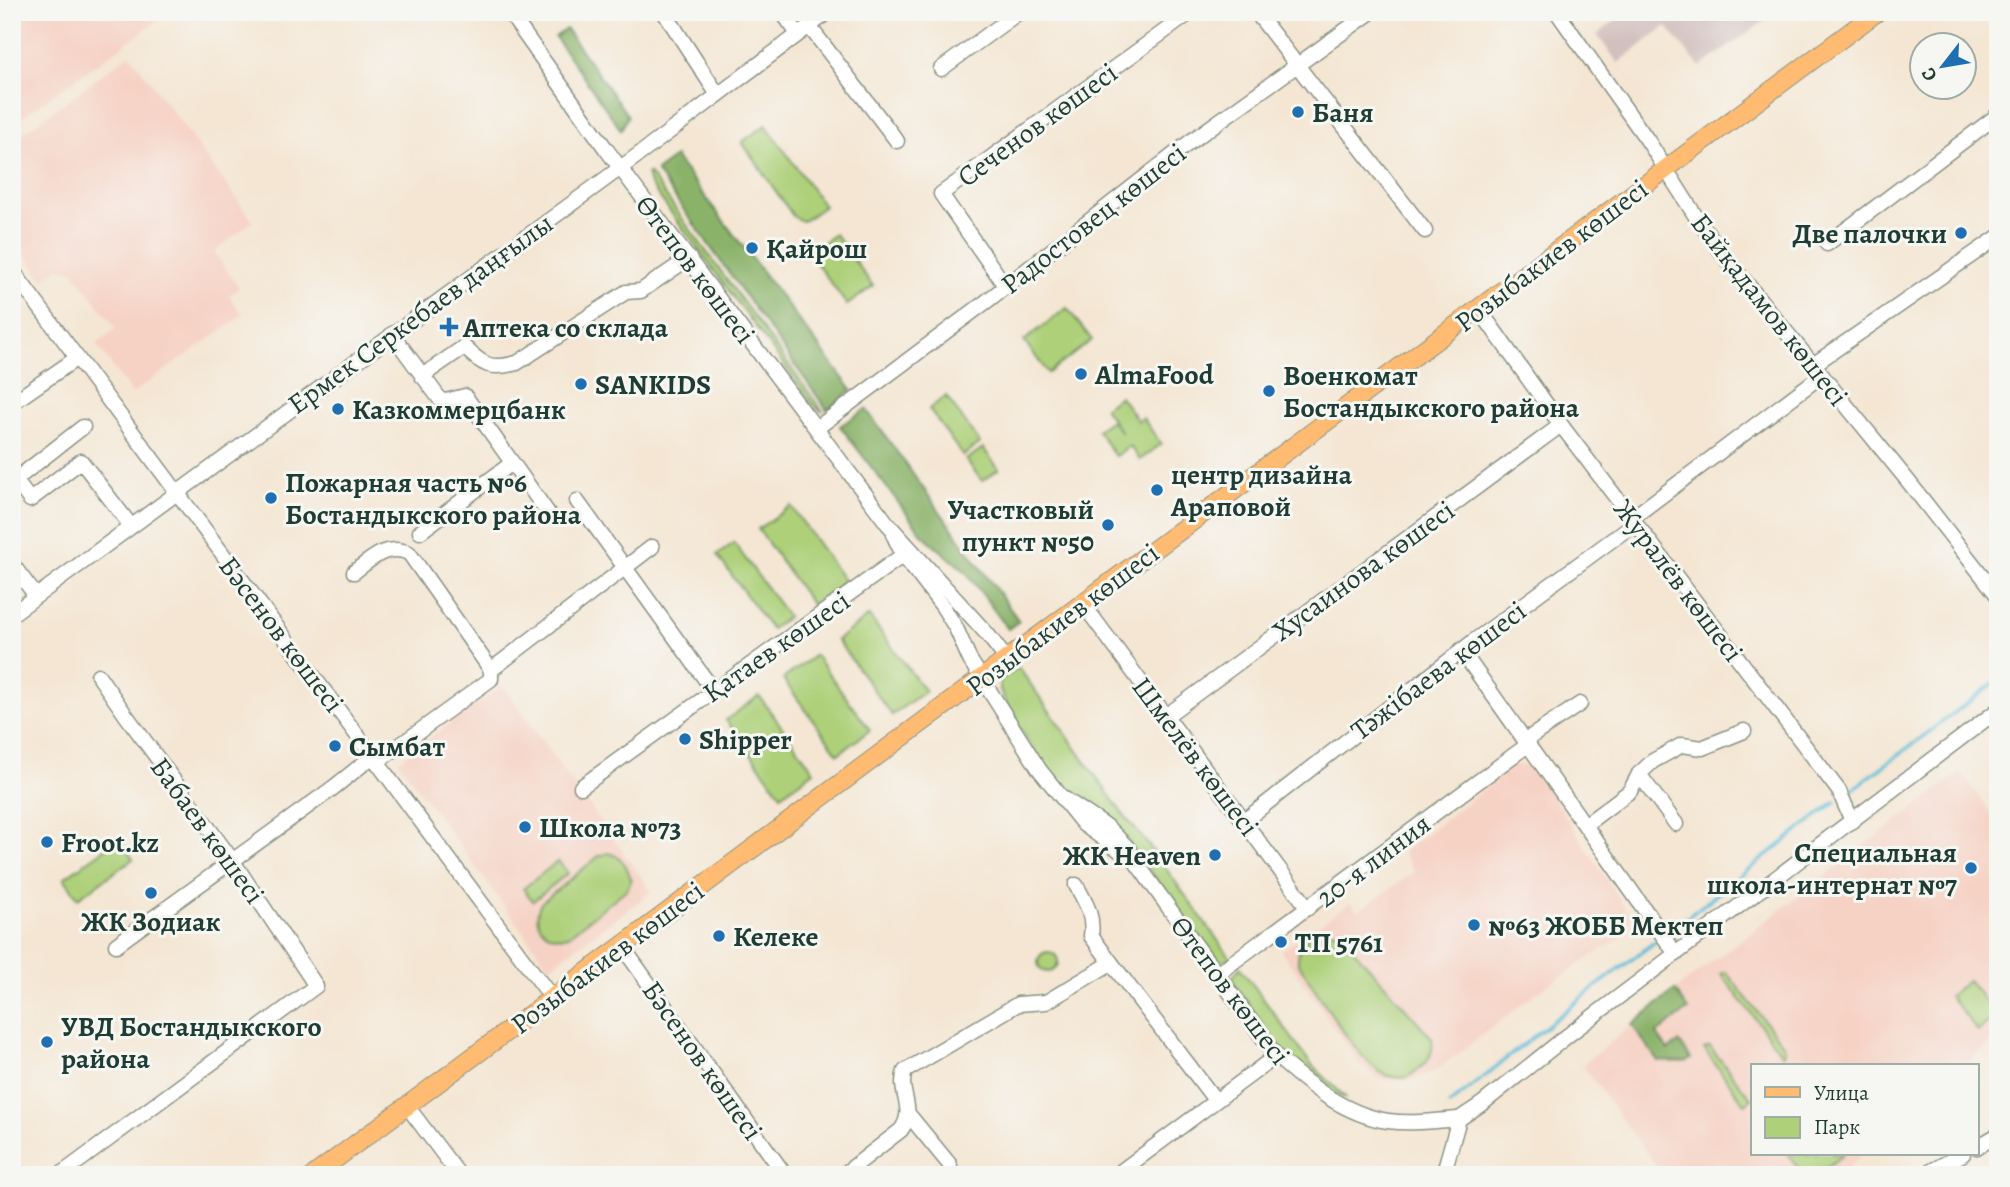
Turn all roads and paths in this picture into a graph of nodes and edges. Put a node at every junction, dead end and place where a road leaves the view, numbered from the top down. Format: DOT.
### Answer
graph roads {
  1 [pos="509,12"];
  2 [pos="664,12"];
  3 [pos="782,12"];
  4 [pos="828,12"];
  5 [pos="1191,12"];
  6 [pos="1256,12"];
  7 [pos="1371,12"];
  8 [pos="1557,12"];
  9 [pos="1877,12"];
  10 [pos="1012,14"];
  11 [pos="804,30"];
  12 [pos="1298,65"];
  13 [pos="942,69"];
  14 [pos="718,95"];
  15 [pos="1998,115"];
  16 [pos="897,141"];
  17 [pos="620,167"];
  18 [pos="1666,170"];
  19 [pos="1425,231"];
  20 [pos="1998,237"];
  21 [pos="1827,244"];
  22 [pos="689,258"];
  23 [pos="12,270"];
  24 [pos="1006,287"];
  25 [pos="1479,309"];
  26 [pos="392,334"];
  27 [pos="77,358"];
  28 [pos="1817,370"];
  29 [pos="422,376"];
  30 [pos="12,403"];
  31 [pos="1561,425"];
  32 [pos="83,427"];
  33 [pos="817,428"];
  34 [pos="512,463"];
  35 [pos="177,492"];
  36 [pos="25,494"];
  37 [pos="577,501"];
  38 [pos="12,504"];
  39 [pos="550,516"];
  40 [pos="1634,521"];
  41 [pos="887,523"];
  42 [pos="131,526"];
  43 [pos="420,532"];
  44 [pos="652,547"];
  45 [pos="903,555"];
  46 [pos="12,564"];
  47 [pos="625,568"];
  48 [pos="354,572"];
  49 [pos="36,596"];
  50 [pos="1998,596"];
  51 [pos="1083,604"];
  52 [pos="12,614"];
  53 [pos="1461,650"];
  54 [pos="1007,660"];
  55 [pos="491,670"];
  56 [pos="98,675"];
  57 [pos="982,679"];
  58 [pos="713,690"];
  59 [pos="1580,704"];
  60 [pos="1998,710"];
  61 [pos="1166,716"];
  62 [pos="1744,731"];
  63 [pos="1527,742"];
  64 [pos="375,759"];
  65 [pos="1639,774"];
  66 [pos="581,787"];
  67 [pos="1244,821"];
  68 [pos="1853,821"];
  69 [pos="1676,824"];
  70 [pos="1585,825"];
  71 [pos="232,860"];
  72 [pos="1076,885"];
  73 [pos="1308,908"];
  74 [pos="116,945"];
  75 [pos="622,946"];
  76 [pos="1676,954"];
  77 [pos="1111,963"];
  78 [pos="1217,974"];
  79 [pos="552,998"];
  80 [pos="1276,1056"];
  81 [pos="1215,1100"];
  82 [pos="407,1106"];
  83 [pos="909,1115"];
  84 [pos="1459,1119"];
  85 [pos="1998,1135"];
  86 [pos="1979,1146"];
  87 [pos="1959,1156"];
  88 [pos="950,1165"];
  89 [pos="60,1175"];
  90 [pos="314,1175"];
  91 [pos="459,1175"];
  92 [pos="785,1175"];
  93 [pos="843,1175"];
  94 [pos="1116,1175"];
  95 [pos="1443,1175"];
  96 [pos="1924,1175"];
  1 -- 17 [label="street, Өтепов көшесі"];
  2 -- 14 [label="street"];
  3 -- 11 [label="street"];
  4 -- 11 [label="street, Ермек Серкебаев даңғылы"];
  5 -- 24 [label="street, Сеченов көшесі"];
  6 -- 12 [label="street"];
  7 -- 12 [label="street, Радостовец көшесі"];
  8 -- 18 [label="street, Байқадамов көшесі"];
  9 -- 18 [label="main road, Розыбакиев көшесі"];
  10 -- 13 [label="street"];
  11 -- 14 [label="street, Ермек Серкебаев даңғылы"];
  11 -- 16 [label="street"];
  12 -- 19 [label="street"];
  12 -- 24 [label="street, Радостовец көшесі"];
  14 -- 17 [label="street, Ермек Серкебаев даңғылы"];
  15 -- 21 [label="street"];
  17 -- 22 [label="street, Өтепов көшесі"];
  17 -- 26 [label="street, Ермек Серкебаев даңғылы"];
  18 -- 25 [label="main road, Розыбакиев көшесі"];
  18 -- 28 [label="street, Байқадамов көшесі"];
  20 -- 28 [label="street, Тәжібаева көшесі"];
  22 -- 29 [label="street"];
  22 -- 33 [label="street, Өтепов көшесі"];
  23 -- 27 [label="street, Бәсенов көшесі"];
  24 -- 33 [label="street, Радостовец көшесі"];
  25 -- 31 [label="street, Журалёв көшесі"];
  25 -- 51 [label="main road, Розыбакиев көшесі"];
  26 -- 29 [label="street"];
  26 -- 35 [label="street, Ермек Серкебаев даңғылы"];
  27 -- 30 [label="street"];
  27 -- 35 [label="street, Бәсенов көшесі"];
  28 -- 40 [label="street, Тәжібаева көшесі"];
  28 -- 50 [label="street, Байқадамов көшесі"];
  29 -- 34 [label="street"];
  31 -- 40 [label="street, Журалёв көшесі"];
  31 -- 61 [label="street, Хусаинова көшесі"];
  32 -- 36 [label="street"];
  33 -- 41 [label="street, Өтепов көшесі"];
  34 -- 39 [label="street"];
  34 -- 43 [label="street"];
  35 -- 42 [label="street, Ермек Серкебаев даңғылы"];
  35 -- 64 [label="street, Бәсенов көшесі"];
  36 -- 38 [label="street"];
  36 -- 42 [label="street"];
  37 -- 47 [label="street"];
  40 -- 53 [label="street, Тәжібаева көшесі"];
  40 -- 68 [label="street, Журалёв көшесі"];
  41 -- 45 [label="street, Өтепов көшесі"];
  41 -- 54 [label="street, Өтепов көшесі"];
  42 -- 49 [label="street, Ермек Серкебаев даңғылы"];
  44 -- 47 [label="street"];
  45 -- 57 [label="street, Өтепов көшесі"];
  45 -- 58 [label="street, Қатаев көшесі"];
  46 -- 49 [label="street"];
  47 -- 55 [label="street"];
  47 -- 58 [label="street"];
  48 -- 55 [label="street"];
  49 -- 52 [label="street, Ермек Серкебаев даңғылы"];
  51 -- 54 [label="main road, Розыбакиев көшесі"];
  51 -- 61 [label="street, Шмелёв көшесі"];
  53 -- 63 [label="street"];
  53 -- 67 [label="street, Тәжібаева көшесі"];
  54 -- 57 [label="main road, Розыбакиев көшесі"];
  55 -- 64 [label="street"];
  56 -- 71 [label="street, Бабаев көшесі"];
  57 -- 75 [label="main road, Розыбакиев көшесі"];
  57 -- 78 [label="street, Өтепов көшесі"];
  58 -- 66 [label="street, Қатаев көшесі"];
  59 -- 63 [label="street, 20-я линия"];
  60 -- 68 [label="street"];
  61 -- 67 [label="street, Шмелёв көшесі"];
  62 -- 65 [label="street"];
  63 -- 70 [label="street"];
  63 -- 73 [label="street, 20-я линия"];
  64 -- 71 [label="street"];
  64 -- 79 [label="street, Бәсенов көшесі"];
  65 -- 69 [label="street"];
  65 -- 70 [label="street"];
  67 -- 73 [label="street, Шмелёв көшесі"];
  68 -- 76 [label="street"];
  70 -- 76 [label="street"];
  71 -- 74 [label="street"];
  71 -- 89 [label="street, Бабаев көшесі"];
  72 -- 77 [label="street"];
  73 -- 78 [label="street, 20-я линия"];
  75 -- 79 [label="main road, Розыбакиев көшесі"];
  75 -- 92 [label="street, Бәсенов көшесі"];
  76 -- 84 [label="street"];
  77 -- 81 [label="street"];
  77 -- 83 [label="street"];
  78 -- 80 [label="street, Өтепов көшесі"];
  79 -- 82 [label="main road, Розыбакиев көшесі"];
  80 -- 81 [label="street"];
  80 -- 84 [label="street, Өтепов көшесі"];
  81 -- 94 [label="street"];
  82 -- 90 [label="main road, Розыбакиев көшесі"];
  82 -- 91 [label="street"];
  83 -- 88 [label="street"];
  83 -- 93 [label="street"];
  84 -- 95 [label="street"];
  85 -- 86 [label="street"];
  87 -- 96 [label="street"];
}
